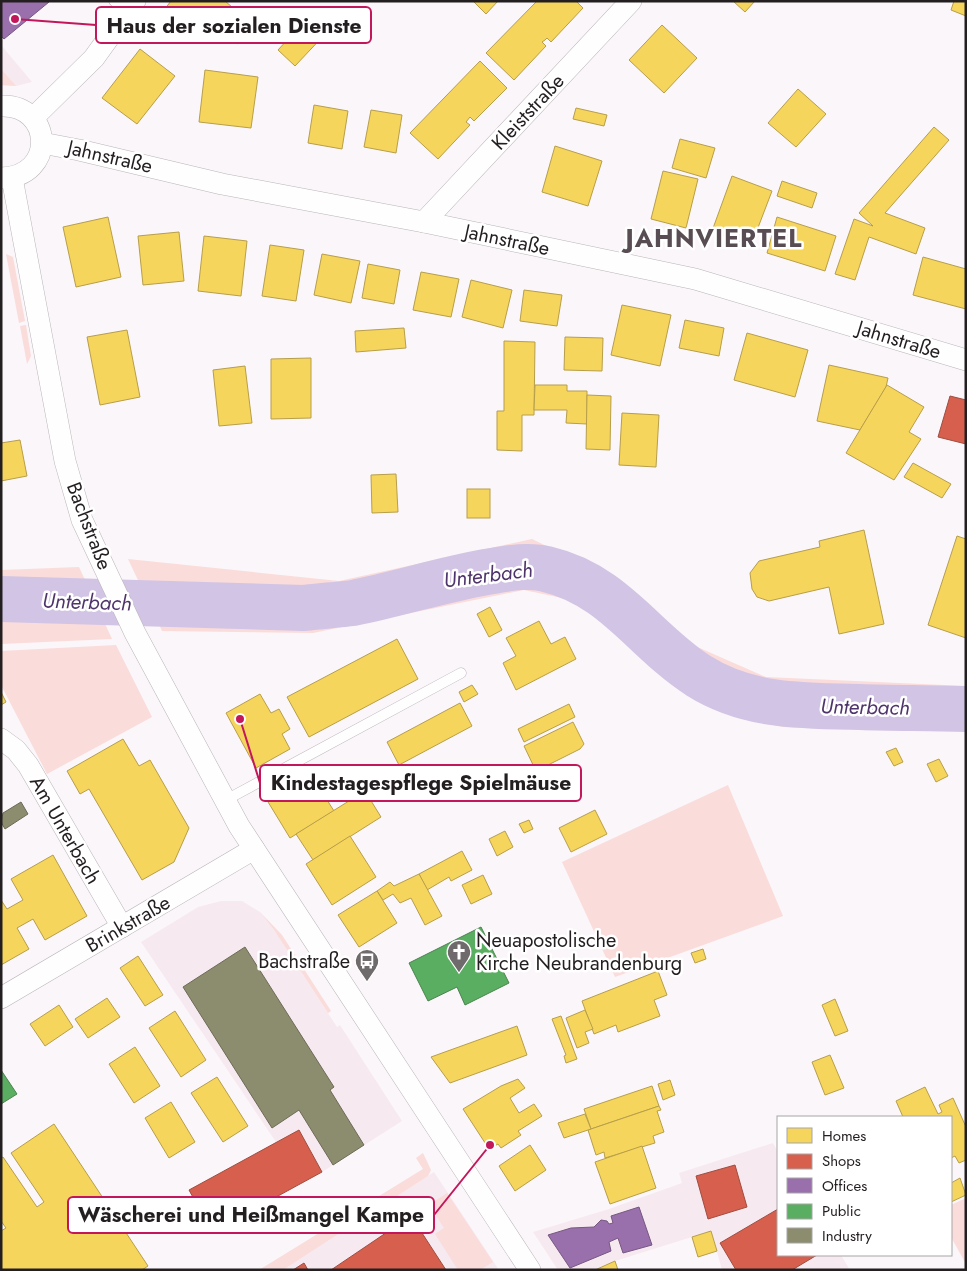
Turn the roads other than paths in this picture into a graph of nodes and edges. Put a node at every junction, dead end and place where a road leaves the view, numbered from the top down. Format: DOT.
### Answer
graph roads {
  1 [pos="631,1"];
  2 [pos="126,5"];
  3 [pos="1,106"];
  4 [pos="33,118"];
  5 [pos="42,143"];
  6 [pos="7,178"];
  7 [pos="424,222"];
  8 [pos="966,360"];
  9 [pos="461,673"];
  10 [pos="1,739"];
  11 [pos="224,801"];
  12 [pos="254,849"];
  13 [pos="122,927"];
  14 [pos="1,998"];
  15 [pos="530,1270"];
  1 -- 7 [label="street, Kleiststraße"];
  2 -- 4 [label="street"];
  3 -- 4 [label="street"];
  4 -- 5 [label="street"];
  5 -- 6 [label="street"];
  5 -- 7 [label="street, Jahnstraße"];
  6 -- 11 [label="street, Bachstraße"];
  7 -- 8 [label="street, Jahnstraße"];
  9 -- 11 [label="lane"];
  10 -- 13 [label="street, Am Unterbach"];
  11 -- 12 [label="street, Bachstraße"];
  12 -- 13 [label="street, Brinkstraße"];
  12 -- 15 [label="street, Bachstraße"];
  13 -- 14 [label="street, Brinkstraße"];
}
